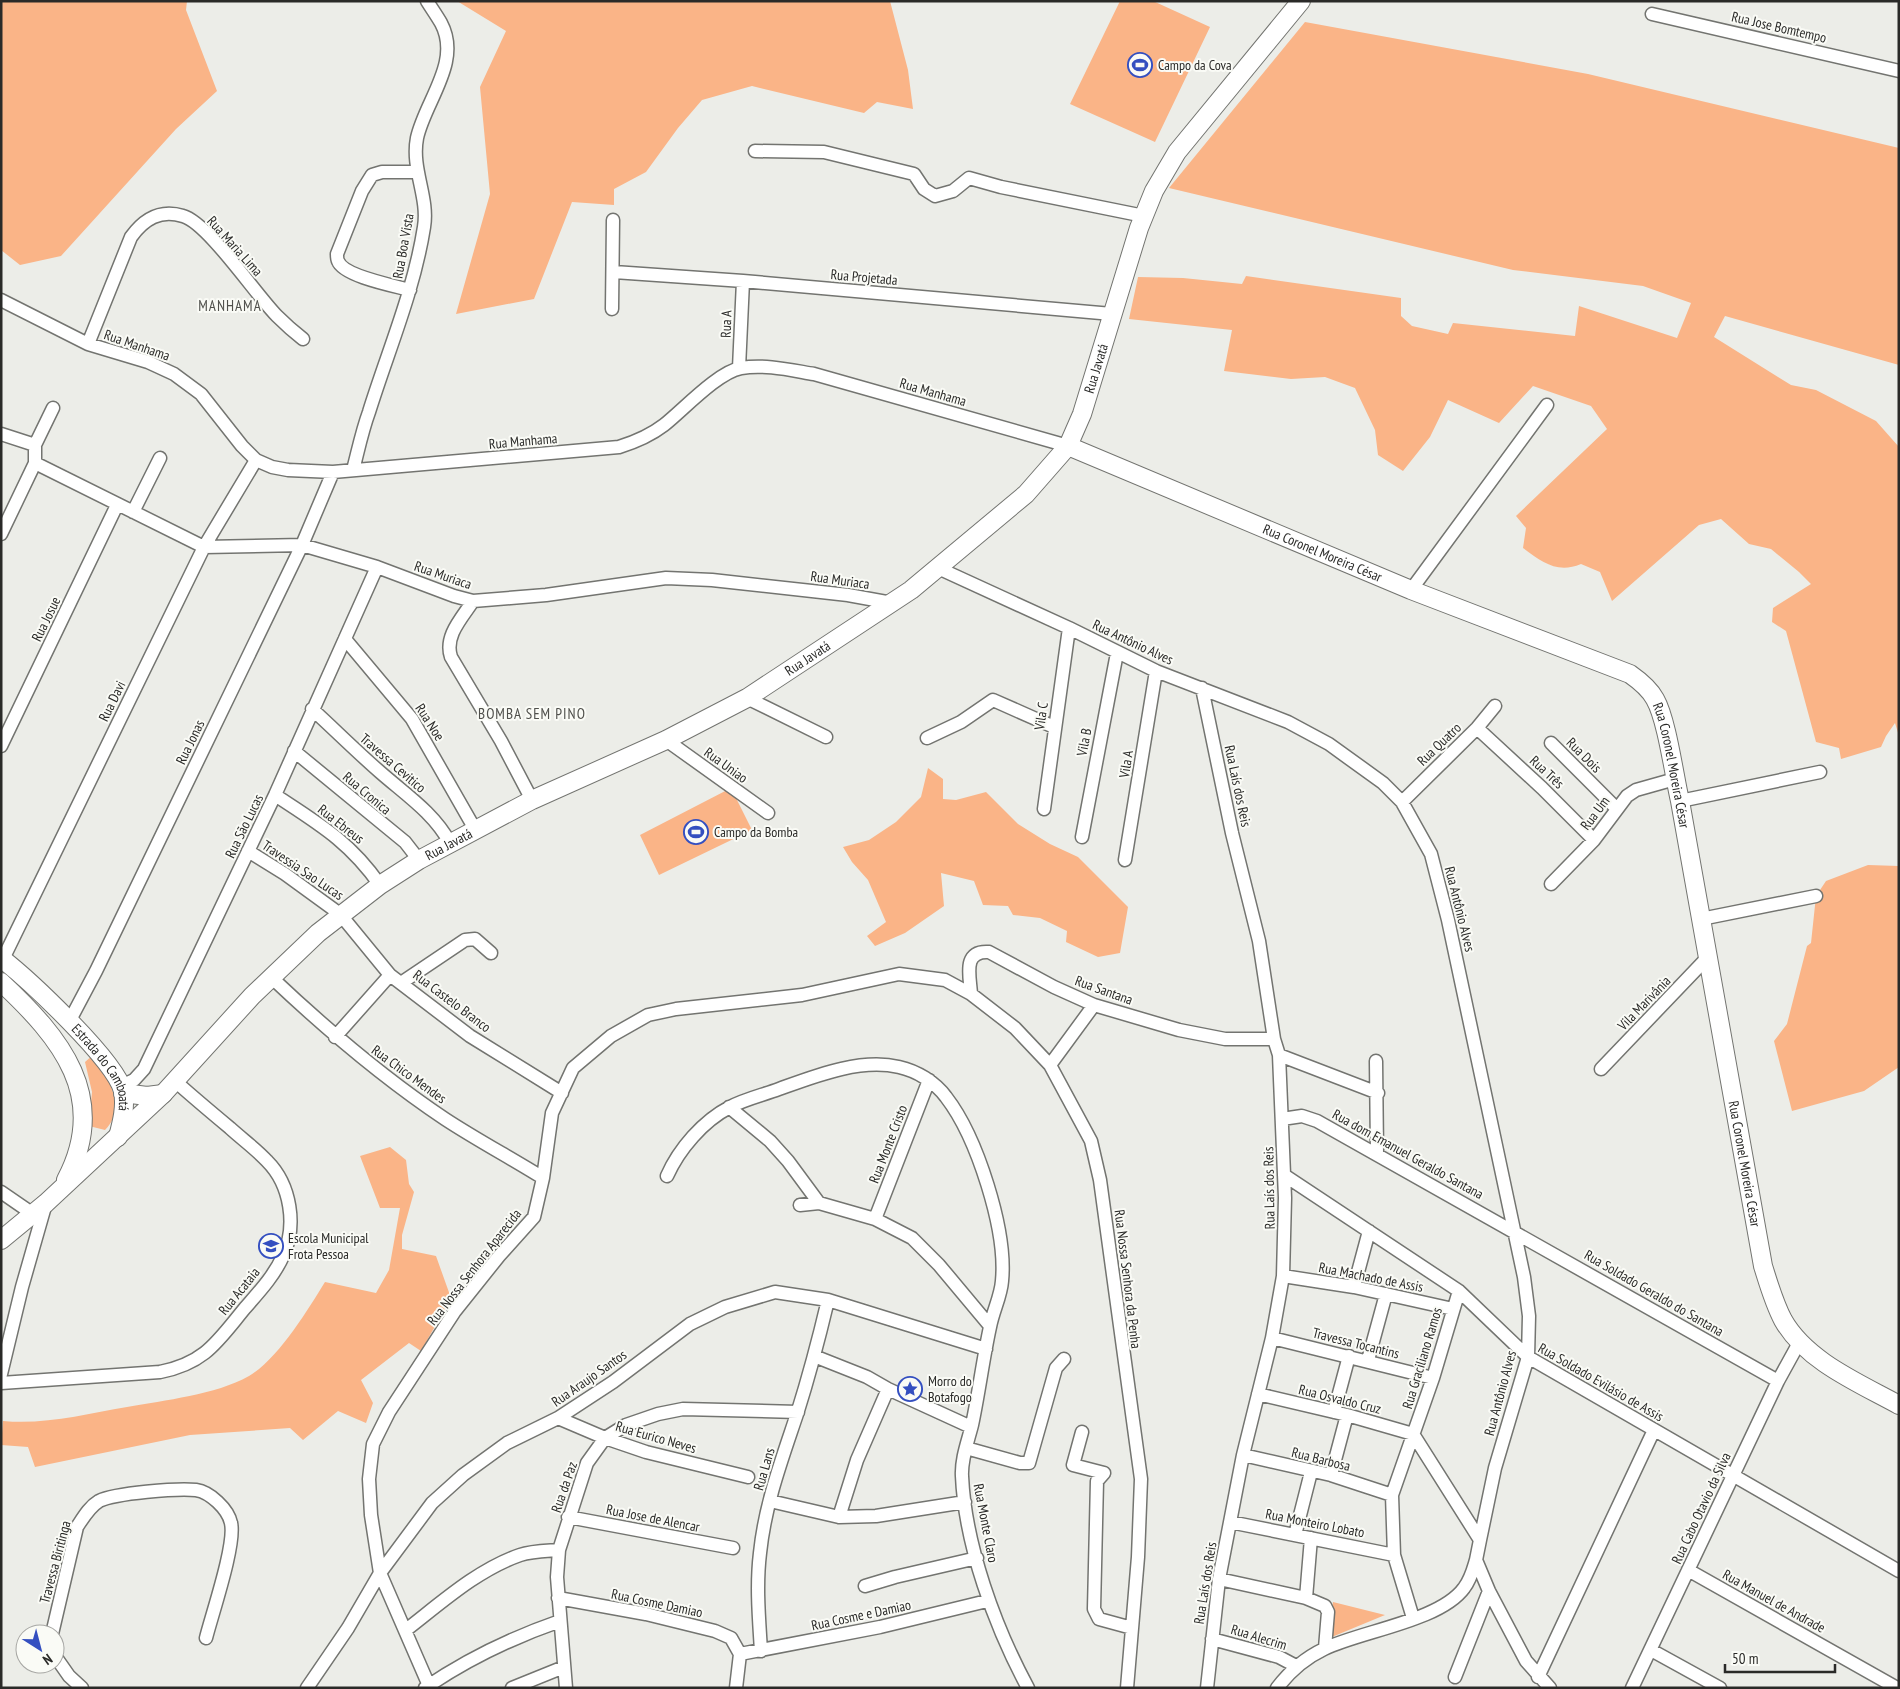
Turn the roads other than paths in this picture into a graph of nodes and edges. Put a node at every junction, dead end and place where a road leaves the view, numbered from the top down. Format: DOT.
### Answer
graph roads {
  1 [pos="427,1"];
  2 [pos="1299,2"];
  3 [pos="1652,14"];
  4 [pos="1899,71"];
  5 [pos="755,151"];
  6 [pos="417,172"];
  7 [pos="1144,216"];
  8 [pos="613,220"];
  9 [pos="614,272"];
  10 [pos="743,281"];
  11 [pos="410,290"];
  12 [pos="1,300"];
  13 [pos="612,309"];
  14 [pos="1112,314"];
  15 [pos="303,339"];
  16 [pos="88,344"];
  17 [pos="739,368"];
  18 [pos="1548,405"];
  19 [pos="53,408"];
  20 [pos="1,434"];
  21 [pos="35,444"];
  22 [pos="1068,446"];
  23 [pos="160,458"];
  24 [pos="256,460"];
  25 [pos="35,463"];
  26 [pos="353,470"];
  27 [pos="333,472"];
  28 [pos="117,505"];
  29 [pos="133,512"];
  30 [pos="1,534"];
  31 [pos="302,545"];
  32 [pos="204,547"];
  33 [pos="377,567"];
  34 [pos="938,568"];
  35 [pos="1411,590"];
  36 [pos="473,601"];
  37 [pos="892,603"];
  38 [pos="1068,628"];
  39 [pos="345,639"];
  40 [pos="1117,653"];
  41 [pos="1156,671"];
  42 [pos="1202,688"];
  43 [pos="747,698"];
  44 [pos="1495,706"];
  45 [pos="312,709"];
  46 [pos="1054,727"];
  47 [pos="1477,728"];
  48 [pos="826,737"];
  49 [pos="927,738"];
  50 [pos="666,740"];
  51 [pos="1551,743"];
  52 [pos="1,746"];
  53 [pos="294,751"];
  54 [pos="1820,772"];
  55 [pos="1675,779"];
  56 [pos="275,795"];
  57 [pos="532,800"];
  58 [pos="1680,801"];
  59 [pos="1402,802"];
  60 [pos="1616,808"];
  61 [pos="1044,809"];
  62 [pos="768,813"];
  63 [pos="476,831"];
  64 [pos="1082,838"];
  65 [pos="1594,840"];
  66 [pos="450,843"];
  67 [pos="248,851"];
  68 [pos="419,860"];
  69 [pos="1125,860"];
  70 [pos="1551,884"];
  71 [pos="380,885"];
  72 [pos="1816,896"];
  73 [pos="340,914"];
  74 [pos="1701,919"];
  75 [pos="492,953"];
  76 [pos="1708,957"];
  77 [pos="2,959"];
  78 [pos="900,974"];
  79 [pos="390,975"];
  80 [pos="271,977"];
  81 [pos="1,982"];
  82 [pos="402,983"];
  83 [pos="971,994"];
  84 [pos="1094,1005"];
  85 [pos="69,1022"];
  86 [pos="335,1037"];
  87 [pos="1274,1039"];
  88 [pos="88,1042"];
  89 [pos="66,1055"];
  90 [pos="1279,1055"];
  91 [pos="1376,1061"];
  92 [pos="1050,1065"];
  93 [pos="1601,1069"];
  94 [pos="928,1080"];
  95 [pos="169,1087"];
  96 [pos="122,1089"];
  97 [pos="562,1093"];
  98 [pos="1378,1093"];
  99 [pos="729,1107"];
  100 [pos="1282,1119"];
  101 [pos="82,1135"];
  102 [pos="118,1136"];
  103 [pos="1377,1153"];
  104 [pos="1284,1175"];
  105 [pos="667,1176"];
  106 [pos="543,1178"];
  107 [pos="63,1187"];
  108 [pos="1,1192"];
  109 [pos="819,1203"];
  110 [pos="800,1205"];
  111 [pos="39,1209"];
  112 [pos="875,1219"];
  113 [pos="1369,1231"];
  114 [pos="1515,1232"];
  115 [pos="1,1240"];
  116 [pos="1283,1276"];
  117 [pos="1354,1287"];
  118 [pos="1459,1291"];
  119 [pos="1386,1294"];
  120 [pos="828,1300"];
  121 [pos="1453,1309"];
  122 [pos="990,1326"];
  123 [pos="1272,1338"];
  124 [pos="1800,1342"];
  125 [pos="986,1350"];
  126 [pos="814,1356"];
  127 [pos="1349,1356"];
  128 [pos="1528,1357"];
  129 [pos="1064,1359"];
  130 [pos="1368,1360"];
  131 [pos="1,1374"];
  132 [pos="1433,1378"];
  133 [pos="1778,1381"];
  134 [pos="1,1383"];
  135 [pos="888,1388"];
  136 [pos="1258,1394"];
  137 [pos="1899,1405"];
  138 [pos="798,1412"];
  139 [pos="1334,1412"];
  140 [pos="1347,1415"];
  141 [pos="558,1418"];
  142 [pos="971,1426"];
  143 [pos="1654,1430"];
  144 [pos="1082,1432"];
  145 [pos="1413,1434"];
  146 [pos="605,1438"];
  147 [pos="966,1448"];
  148 [pos="1243,1455"];
  149 [pos="1311,1472"];
  150 [pos="1331,1475"];
  151 [pos="1733,1475"];
  152 [pos="748,1477"];
  153 [pos="1392,1495"];
  154 [pos="770,1500"];
  155 [pos="965,1502"];
  156 [pos="568,1517"];
  157 [pos="839,1517"];
  158 [pos="1230,1522"];
  159 [pos="1295,1535"];
  160 [pos="1311,1538"];
  161 [pos="1480,1540"];
  162 [pos="733,1548"];
  163 [pos="559,1550"];
  164 [pos="1394,1554"];
  165 [pos="977,1558"];
  166 [pos="1476,1560"];
  167 [pos="1688,1570"];
  168 [pos="1899,1571"];
  169 [pos="380,1574"];
  170 [pos="1219,1579"];
  171 [pos="865,1586"];
  172 [pos="1489,1591"];
  173 [pos="558,1598"];
  174 [pos="1306,1598"];
  175 [pos="987,1601"];
  176 [pos="1413,1618"];
  177 [pos="560,1621"];
  178 [pos="54,1624"];
  179 [pos="1132,1628"];
  180 [pos="406,1630"];
  181 [pos="206,1638"];
  182 [pos="1212,1639"];
  183 [pos="1325,1648"];
  184 [pos="1651,1650"];
  185 [pos="761,1651"];
  186 [pos="740,1654"];
  187 [pos="1296,1666"];
  188 [pos="564,1667"];
  189 [pos="65,1671"];
  190 [pos="1455,1677"];
  191 [pos="1538,1677"];
  192 [pos="428,1687"];
  193 [pos="82,1688"];
  194 [pos="307,1688"];
  195 [pos="512,1688"];
  196 [pos="566,1688"];
  197 [pos="736,1688"];
  198 [pos="1028,1688"];
  199 [pos="1126,1688"];
  200 [pos="1207,1688"];
  201 [pos="1277,1688"];
  202 [pos="1550,1688"];
  203 [pos="1632,1688"];
  204 [pos="1720,1688"];
  205 [pos="1897,1688"];
  1 -- 6 [label="street, Rua Boa Vista"];
  2 -- 7 [label="street, Rua Javatá"];
  3 -- 4 [label="street, Rua Jose Bomtempo"];
  5 -- 7 [label="street"];
  6 -- 11 [label="street, Rua Boa Vista"];
  6 -- 11 [label="street"];
  7 -- 14 [label="street, Rua Javatá"];
  8 -- 9 [label="street"];
  9 -- 10 [label="street, Rua Projetada"];
  9 -- 13 [label="street"];
  10 -- 14 [label="street, Rua Projetada"];
  10 -- 17 [label="street, Rua A"];
  11 -- 26 [label="street, Rua Boa Vista"];
  12 -- 16 [label="street, Rua Manhama"];
  14 -- 22 [label="street, Rua Javatá"];
  15 -- 16 [label="street, Rua Maria Lima"];
  16 -- 24 [label="street, Rua Manhama"];
  17 -- 22 [label="street, Rua Manhama"];
  17 -- 26 [label="street, Rua Manhama"];
  18 -- 35 [label="street"];
  19 -- 21 [label="street"];
  20 -- 21 [label="street"];
  21 -- 25 [label="street"];
  22 -- 34 [label="street, Rua Javatá"];
  22 -- 35 [label="street, Rua Coronel Moreira César"];
  23 -- 29 [label="street"];
  24 -- 27 [label="street, Rua Manhama"];
  24 -- 32 [label="street, Rua Davi"];
  25 -- 28 [label="street, Rua Muriaca"];
  25 -- 30 [label="street"];
  26 -- 27 [label="street, Rua Manhama"];
  27 -- 31 [label="street, Rua Jonas"];
  28 -- 29 [label="street, Rua Muriaca"];
  28 -- 52 [label="street, Rua Josue"];
  29 -- 32 [label="street, Rua Muriaca"];
  31 -- 32 [label="street, Rua Muriaca"];
  31 -- 33 [label="street, Rua Muriaca"];
  31 -- 85 [label="street, Rua Jonas"];
  32 -- 77 [label="street, Rua Davi"];
  33 -- 36 [label="street, Rua Muriaca"];
  33 -- 39 [label="street, Rua São Lucas"];
  34 -- 37 [label="street, Rua Javatá"];
  34 -- 38 [label="street, Rua Antônio Alves"];
  35 -- 55 [label="street, Rua Coronel Moreira César"];
  36 -- 37 [label="street, Rua Muriaca"];
  36 -- 57 [label="street"];
  37 -- 43 [label="street, Rua Javatá"];
  38 -- 40 [label="street, Rua Antônio Alves"];
  38 -- 46 [label="street, Vila C"];
  39 -- 45 [label="street, Rua São Lucas"];
  39 -- 63 [label="street, Rua Noe"];
  40 -- 41 [label="street, Rua Antônio Alves"];
  40 -- 64 [label="street, Vila B"];
  41 -- 42 [label="street, Rua Antônio Alves"];
  41 -- 69 [label="street, Vila A"];
  42 -- 59 [label="street, Rua Antônio Alves"];
  42 -- 87 [label="street, Rua Laís dos Reis"];
  43 -- 48 [label="street"];
  43 -- 50 [label="street, Rua Javatá"];
  44 -- 47 [label="street, Rua Quatro"];
  45 -- 53 [label="street, Rua São Lucas"];
  45 -- 66 [label="street, Travessa Cevitico"];
  46 -- 49 [label="street"];
  46 -- 61 [label="street, Vila C"];
  47 -- 59 [label="street, Rua Quatro"];
  47 -- 65 [label="street, Rua Três"];
  50 -- 57 [label="street, Rua Javatá"];
  50 -- 62 [label="street, Rua Uniao"];
  51 -- 60 [label="street, Rua Dois"];
  53 -- 56 [label="street, Rua São Lucas"];
  53 -- 68 [label="street, Rua Cronica"];
  54 -- 58 [label="street"];
  55 -- 58 [label="street, Rua Coronel Moreira César"];
  55 -- 60 [label="street, Rua Um"];
  56 -- 67 [label="street, Rua São Lucas"];
  56 -- 71 [label="street, Rua Ebreus"];
  57 -- 63 [label="street, Rua Javatá"];
  58 -- 74 [label="street, Rua Coronel Moreira César"];
  59 -- 114 [label="street, Rua Antônio Alves"];
  60 -- 65 [label="street, Rua Um"];
  63 -- 66 [label="street, Rua Javatá"];
  65 -- 70 [label="street, Rua Um"];
  66 -- 68 [label="street, Rua Javatá"];
  67 -- 73 [label="street, Travessia Sao Lucas"];
  67 -- 96 [label="street, Rua São Lucas"];
  68 -- 71 [label="street, Rua Javatá"];
  71 -- 73 [label="street, Rua Javatá"];
  72 -- 74 [label="street"];
  73 -- 79 [label="street, Rua Castelo Branco"];
  73 -- 80 [label="street, Rua Javatá"];
  74 -- 76 [label="street, Rua Coronel Moreira César"];
  75 -- 82 [label="street"];
  76 -- 93 [label="street, Vila Marivânia"];
  76 -- 124 [label="street, Rua Coronel Moreira César"];
  77 -- 85 [label="street, Estrada do Camboatá"];
  78 -- 83 [label="street, Rua Nossa Senhora da Penha"];
  78 -- 97 [label="street, Rua Nossa Senhora Aparecida"];
  79 -- 82 [label="street, Rua Castelo Branco"];
  79 -- 86 [label="street"];
  80 -- 86 [label="street, Rua Chico Mendes"];
  80 -- 95 [label="street, Rua Javatá"];
  81 -- 89 [label="street, Estrada do Camboatá"];
  82 -- 97 [label="street, Rua Castelo Branco"];
  83 -- 84 [label="street, Rua Santana"];
  83 -- 92 [label="street, Rua Nossa Senhora da Penha"];
  84 -- 87 [label="street, Rua Santana"];
  84 -- 92 [label="street"];
  85 -- 88 [label="street, Estrada do Camboatá"];
  86 -- 106 [label="street, Rua Chico Mendes"];
  87 -- 90 [label="street, Rua Laís dos Reis"];
  88 -- 89 [label="street"];
  88 -- 96 [label="street, Estrada do Camboatá"];
  89 -- 101 [label="street, Estrada do Camboatá"];
  90 -- 98 [label="street"];
  90 -- 100 [label="street, Rua Laís dos Reis"];
  91 -- 98 [label="street"];
  92 -- 179 [label="street, Rua Nossa Senhora da Penha"];
  94 -- 99 [label="street, Rua Monte Claro"];
  94 -- 112 [label="street, Rua Monte Cristo"];
  94 -- 122 [label="street, Rua Monte Claro"];
  95 -- 96 [label="street"];
  95 -- 102 [label="street, Rua Javatá"];
  95 -- 134 [label="street, Rua Acataia"];
  96 -- 102 [label="street, Estrada do Camboatá"];
  97 -- 106 [label="street, Rua Nossa Senhora Aparecida"];
  98 -- 103 [label="street"];
  99 -- 105 [label="street, Rua Monte Claro"];
  99 -- 109 [label="street"];
  100 -- 103 [label="street, Rua dom Emanuel Geraldo Santana"];
  100 -- 104 [label="street, Rua Laís dos Reis"];
  101 -- 102 [label="street"];
  101 -- 107 [label="street, Estrada do Camboatá"];
  102 -- 107 [label="street, Estrada do Camboatá"];
  103 -- 114 [label="street, Rua dom Emanuel Geraldo Santana"];
  104 -- 113 [label="street, Rua Soldado Evilásio de Assis"];
  104 -- 116 [label="street, Rua Laís dos Reis"];
  106 -- 169 [label="street, Rua Nossa Senhora Aparecida"];
  107 -- 111 [label="street, Estrada do Camboatá"];
  108 -- 111 [label="street"];
  109 -- 110 [label="street"];
  109 -- 112 [label="street"];
  111 -- 115 [label="street, Estrada do Camboatá"];
  111 -- 131 [label="street"];
  112 -- 122 [label="street"];
  113 -- 117 [label="street"];
  113 -- 118 [label="street, Rua Soldado Evilásio de Assis"];
  114 -- 128 [label="street, Rua Antônio Alves"];
  114 -- 133 [label="street, Rua Soldado Geraldo do Santana"];
  116 -- 117 [label="street, Rua Machado de Assis"];
  116 -- 123 [label="street, Rua Laís dos Reis"];
  117 -- 119 [label="street, Rua Machado de Assis"];
  118 -- 121 [label="street, Rua Graciliano Ramos"];
  118 -- 128 [label="street, Rua Soldado Evilásio de Assis"];
  119 -- 121 [label="street, Rua Machado de Assis"];
  119 -- 130 [label="street"];
  120 -- 125 [label="street, Rua Araujo Santos"];
  120 -- 126 [label="street, Rua Lans"];
  120 -- 141 [label="street, Rua Araujo Santos"];
  121 -- 132 [label="street, Rua Graciliano Ramos"];
  122 -- 125 [label="street, Rua Monte Claro"];
  123 -- 127 [label="street, Travessa Tocantins"];
  123 -- 136 [label="street, Rua Laís dos Reis"];
  124 -- 133 [label="street, Rua Cabo Otavio da Silva"];
  124 -- 137 [label="street, Rua Coronel Moreira César"];
  125 -- 142 [label="street, Rua Monte Claro"];
  126 -- 135 [label="street"];
  126 -- 138 [label="street, Rua Lans"];
  127 -- 130 [label="street, Travessa Tocantins"];
  127 -- 139 [label="street"];
  128 -- 143 [label="street, Rua Soldado Evilásio de Assis"];
  128 -- 161 [label="street, Rua Antônio Alves"];
  129 -- 147 [label="street"];
  130 -- 132 [label="street, Travessa Tocantins"];
  132 -- 145 [label="street, Rua Graciliano Ramos"];
  133 -- 151 [label="street, Rua Cabo Otavio da Silva"];
  135 -- 142 [label="street"];
  135 -- 157 [label="street"];
  136 -- 139 [label="street, Rua Osvaldo Cruz"];
  136 -- 148 [label="street, Rua Laís dos Reis"];
  138 -- 146 [label="street, Rua da Paz"];
  138 -- 154 [label="street, Rua Lans"];
  139 -- 140 [label="street, Rua Osvaldo Cruz"];
  140 -- 145 [label="street, Rua Osvaldo Cruz"];
  140 -- 150 [label="street"];
  141 -- 146 [label="street, Rua Eurico Neves"];
  141 -- 169 [label="street, Rua Araujo Santos"];
  142 -- 147 [label="street, Rua Monte Claro"];
  143 -- 151 [label="street, Rua Soldado Evilásio de Assis"];
  143 -- 191 [label="street"];
  144 -- 179 [label="street"];
  145 -- 153 [label="street, Rua Graciliano Ramos"];
  145 -- 161 [label="street"];
  146 -- 152 [label="street, Rua Eurico Neves"];
  146 -- 156 [label="street, Rua da Paz"];
  147 -- 155 [label="street, Rua Monte Claro"];
  148 -- 149 [label="street, Rua Barbosa"];
  148 -- 158 [label="street, Rua Laís dos Reis"];
  149 -- 150 [label="street, Rua Barbosa"];
  149 -- 159 [label="street"];
  150 -- 153 [label="street, Rua Barbosa"];
  151 -- 167 [label="street, Rua Cabo Otavio da Silva"];
  151 -- 168 [label="street, Rua Soldado Evilásio de Assis"];
  153 -- 164 [label="street"];
  154 -- 157 [label="street"];
  154 -- 185 [label="street, Rua Lans"];
  155 -- 157 [label="street"];
  155 -- 165 [label="street, Rua Monte Claro"];
  156 -- 162 [label="street, Rua Jose de Alencar"];
  156 -- 163 [label="street, Rua da Paz"];
  158 -- 159 [label="street, Rua Monteiro Lobato"];
  158 -- 170 [label="street, Rua Laís dos Reis"];
  159 -- 160 [label="street, Rua Monteiro Lobato"];
  160 -- 164 [label="street, Rua Monteiro Lobato"];
  160 -- 174 [label="street"];
  161 -- 166 [label="street, Rua Antônio Alves"];
  163 -- 173 [label="street, Rua da Paz"];
  163 -- 180 [label="street"];
  164 -- 176 [label="street"];
  165 -- 171 [label="street"];
  165 -- 175 [label="street, Rua Monte Claro"];
  166 -- 172 [label="street"];
  166 -- 176 [label="street, Rua Antônio Alves"];
  167 -- 184 [label="street, Rua Cabo Otavio da Silva"];
  167 -- 205 [label="street, Rua Manuel de Andrade"];
  169 -- 180 [label="street, Rua Nossa Senhora Aparecida"];
  169 -- 194 [label="street, Rua Araujo Santos"];
  170 -- 174 [label="street"];
  170 -- 182 [label="street, Rua Laís dos Reis"];
  172 -- 190 [label="street"];
  172 -- 191 [label="street"];
  173 -- 177 [label="street, Rua da Paz"];
  173 -- 186 [label="street, Rua Cosme Damiao"];
  174 -- 183 [label="street"];
  175 -- 185 [label="street, Rua Cosme e Damiao"];
  175 -- 198 [label="street, Rua Monte Claro"];
  176 -- 183 [label="street, Rua Antônio Alves"];
  177 -- 188 [label="street, Rua da Paz"];
  177 -- 192 [label="street"];
  178 -- 181 [label="street, Travessa Biritinga"];
  179 -- 199 [label="street, Rua Nossa Senhora da Penha"];
  180 -- 192 [label="street, Rua Nossa Senhora Aparecida"];
  182 -- 187 [label="street, Rua Alecrim"];
  182 -- 200 [label="street, Rua Laís dos Reis"];
  183 -- 187 [label="street, Rua Antônio Alves"];
  184 -- 203 [label="street, Rua Cabo Otavio da Silva"];
  184 -- 204 [label="street"];
  185 -- 186 [label="street, Rua Cosme e Damiao"];
  186 -- 197 [label="street"];
  187 -- 201 [label="street, Rua Antônio Alves"];
  188 -- 195 [label="street"];
  188 -- 196 [label="street, Rua da Paz"];
  189 -- 193 [label="street"];
  191 -- 202 [label="street"];
}
